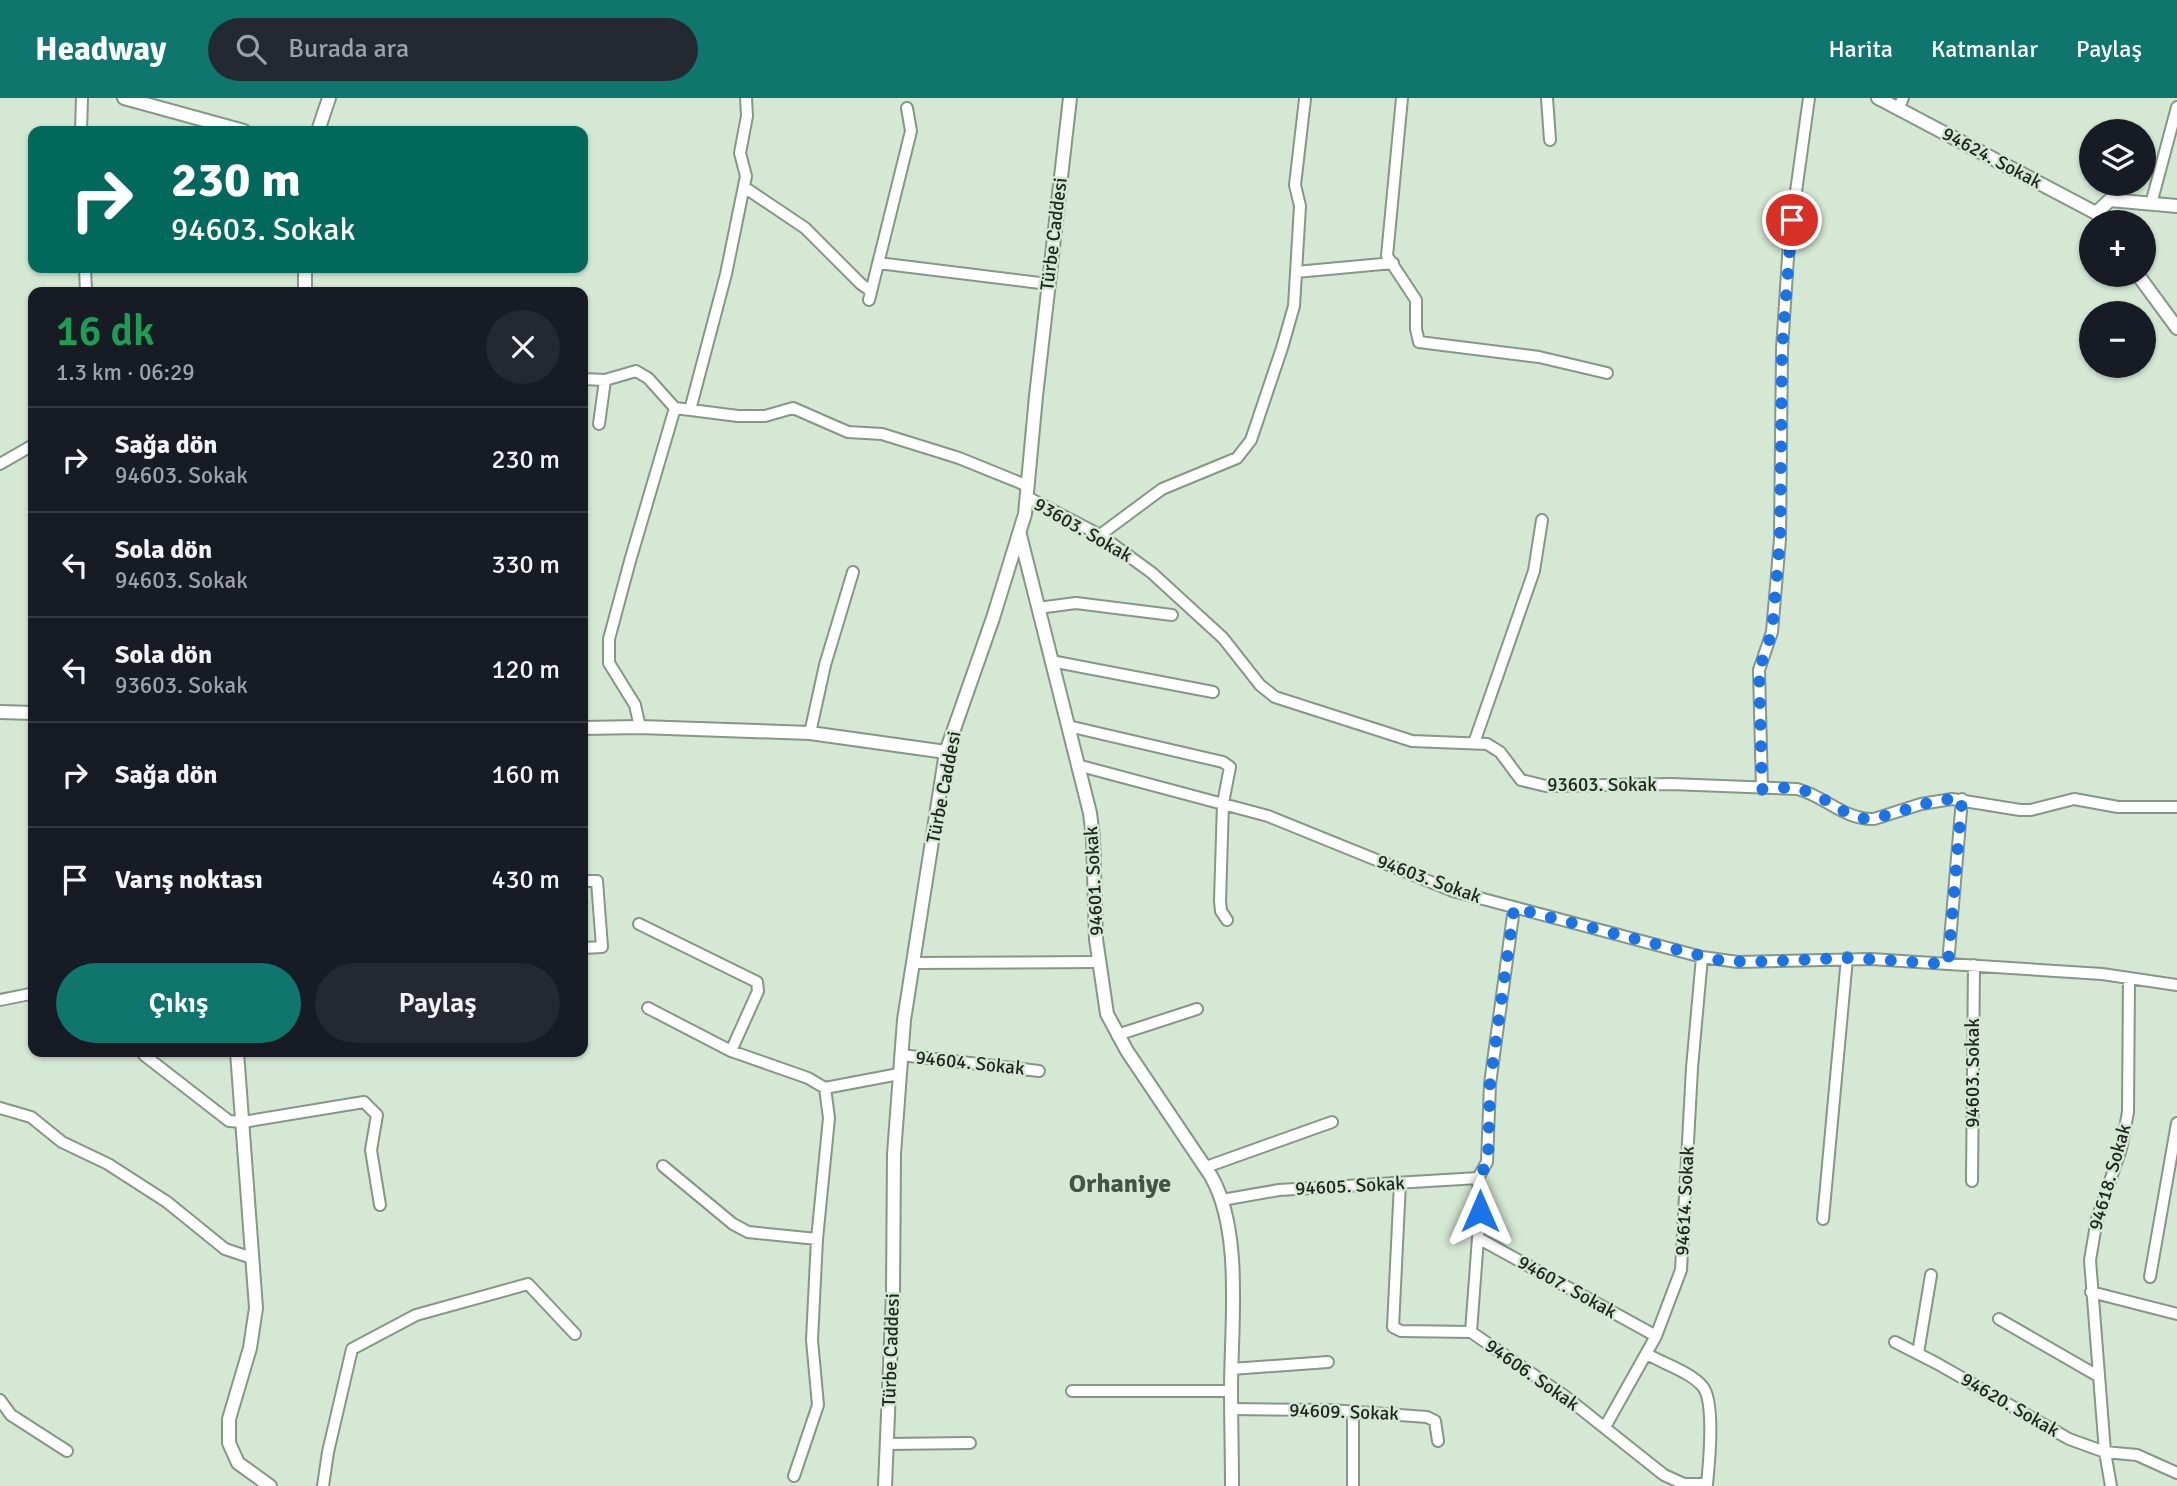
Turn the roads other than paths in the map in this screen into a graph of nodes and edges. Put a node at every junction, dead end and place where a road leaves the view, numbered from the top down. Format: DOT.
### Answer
graph roads {
  1 [pos="82,98"];
  2 [pos="124,98"];
  3 [pos="329,98"];
  4 [pos="746,98"];
  5 [pos="1070,98"];
  6 [pos="1402,98"];
  7 [pos="1547,98"];
  8 [pos="1809,98"];
  9 [pos="1878,98"];
  10 [pos="1305,99"];
  11 [pos="1901,104"];
  12 [pos="2177,107"];
  13 [pos="907,108"];
  14 [pos="81,126"];
  15 [pos="226,126"];
  16 [pos="320,126"];
  17 [pos="1550,140"];
  18 [pos="744,187"];
  19 [pos="2151,204"];
  20 [pos="2177,205"];
  21 [pos="2087,210"];
  22 [pos="2104,210"];
  23 [pos="878,263"];
  24 [pos="1392,263"];
  25 [pos="1296,272"];
  26 [pos="1048,284"];
  27 [pos="2147,287"];
  28 [pos="2177,328"];
  29 [pos="1607,373"];
  30 [pos="588,379"];
  31 [pos="605,380"];
  32 [pos="675,408"];
  33 [pos="690,410"];
  34 [pos="599,424"];
  35 [pos="28,447"];
  36 [pos="0,464"];
  37 [pos="1028,491"];
  38 [pos="1542,520"];
  39 [pos="1019,535"];
  40 [pos="1100,536"];
  41 [pos="853,572"];
  42 [pos="1038,607"];
  43 [pos="1172,615"];
  44 [pos="1051,661"];
  45 [pos="1213,692"];
  46 [pos="0,712"];
  47 [pos="28,713"];
  48 [pos="1068,726"];
  49 [pos="640,727"];
  50 [pos="588,728"];
  51 [pos="810,733"];
  52 [pos="1474,743"];
  53 [pos="946,751"];
  54 [pos="1077,765"];
  55 [pos="1762,789"];
  56 [pos="1962,799"];
  57 [pos="1223,803"];
  58 [pos="2177,807"];
  59 [pos="588,881"];
  60 [pos="1514,908"];
  61 [pos="1227,920"];
  62 [pos="639,924"];
  63 [pos="588,948"];
  64 [pos="1702,957"];
  65 [pos="1847,958"];
  66 [pos="1099,962"];
  67 [pos="913,963"];
  68 [pos="1948,964"];
  69 [pos="1974,965"];
  70 [pos="2130,978"];
  71 [pos="2177,985"];
  72 [pos="28,994"];
  73 [pos="0,1000"];
  74 [pos="648,1008"];
  75 [pos="1197,1009"];
  76 [pos="1117,1035"];
  77 [pos="731,1051"];
  78 [pos="901,1055"];
  79 [pos="147,1057"];
  80 [pos="237,1057"];
  81 [pos="1039,1071"];
  82 [pos="899,1074"];
  83 [pos="825,1088"];
  84 [pos="0,1108"];
  85 [pos="243,1122"];
  86 [pos="1332,1122"];
  87 [pos="2177,1123"];
  88 [pos="663,1166"];
  89 [pos="1206,1167"];
  90 [pos="1478,1178"];
  91 [pos="1972,1181"];
  92 [pos="1401,1183"];
  93 [pos="1222,1200"];
  94 [pos="380,1205"];
  95 [pos="1823,1219"];
  96 [pos="1478,1238"];
  97 [pos="817,1239"];
  98 [pos="252,1258"];
  99 [pos="1931,1275"];
  100 [pos="2150,1278"];
  101 [pos="2091,1292"];
  102 [pos="2177,1314"];
  103 [pos="1999,1318"];
  104 [pos="1471,1332"];
  105 [pos="575,1334"];
  106 [pos="1656,1336"];
  107 [pos="1895,1342"];
  108 [pos="1918,1353"];
  109 [pos="1647,1354"];
  110 [pos="1328,1362"];
  111 [pos="1231,1369"];
  112 [pos="2098,1376"];
  113 [pos="1072,1391"];
  114 [pos="1231,1391"];
  115 [pos="0,1400"];
  116 [pos="1231,1409"];
  117 [pos="1353,1412"];
  118 [pos="1605,1427"];
  119 [pos="1438,1441"];
  120 [pos="970,1443"];
  121 [pos="887,1444"];
  122 [pos="67,1451"];
  123 [pos="2105,1452"];
  124 [pos="2177,1473"];
  125 [pos="794,1476"];
  126 [pos="1707,1484"];
  127 [pos="270,1486"];
  128 [pos="323,1486"];
  129 [pos="885,1486"];
  130 [pos="1231,1486"];
  131 [pos="1353,1486"];
  132 [pos="2111,1486"];
  1 -- 14 [label="street"];
  2 -- 15 [label="street"];
  3 -- 16 [label="street"];
  4 -- 18 [label="street"];
  5 -- 26 [label="street, Türbe Caddesi"];
  6 -- 24 [label="street"];
  7 -- 17 [label="street"];
  8 -- 55 [label="street"];
  9 -- 11 [label="street, 94624. Sokak"];
  10 -- 25 [label="street"];
  11 -- 21 [label="street, 94624. Sokak"];
  12 -- 19 [label="street"];
  13 -- 23 [label="street"];
  18 -- 23 [label="street"];
  18 -- 33 [label="street"];
  19 -- 20 [label="street"];
  19 -- 22 [label="street"];
  23 -- 26 [label="street"];
  24 -- 25 [label="street"];
  24 -- 29 [label="street"];
  25 -- 40 [label="street"];
  26 -- 37 [label="street, Türbe Caddesi"];
  27 -- 28 [label="street"];
  30 -- 31 [label="street"];
  31 -- 32 [label="street"];
  31 -- 34 [label="street"];
  32 -- 33 [label="street, 93603. Sokak"];
  32 -- 49 [label="street"];
  33 -- 37 [label="street, 93603. Sokak"];
  35 -- 36 [label="street"];
  37 -- 39 [label="street, Türbe Caddesi"];
  37 -- 40 [label="street, 93603. Sokak"];
  38 -- 52 [label="street"];
  39 -- 42 [label="street, 94601. Sokak"];
  39 -- 53 [label="street, Türbe Caddesi"];
  40 -- 52 [label="street, 93603. Sokak"];
  41 -- 51 [label="street"];
  42 -- 43 [label="street"];
  42 -- 44 [label="street, 94601. Sokak"];
  44 -- 45 [label="street"];
  44 -- 48 [label="street, 94601. Sokak"];
  46 -- 47 [label="street"];
  48 -- 54 [label="street, 94601. Sokak"];
  48 -- 57 [label="street"];
  49 -- 50 [label="street"];
  49 -- 51 [label="street"];
  51 -- 53 [label="street"];
  52 -- 55 [label="street, 93603. Sokak"];
  53 -- 67 [label="street, Türbe Caddesi"];
  54 -- 57 [label="street, 94603. Sokak"];
  54 -- 66 [label="street, 94601. Sokak"];
  55 -- 56 [label="street, 93603. Sokak"];
  56 -- 58 [label="street, 93603. Sokak"];
  56 -- 68 [label="street"];
  57 -- 60 [label="street, 94603. Sokak"];
  57 -- 61 [label="street"];
  59 -- 63 [label="street"];
  60 -- 64 [label="street, 94603. Sokak"];
  60 -- 90 [label="street, 94606. Sokak"];
  62 -- 77 [label="street"];
  64 -- 65 [label="street, 94603. Sokak"];
  64 -- 106 [label="street, 94614. Sokak"];
  65 -- 68 [label="street, 94603. Sokak"];
  65 -- 95 [label="street"];
  66 -- 67 [label="street"];
  66 -- 76 [label="street, 94601. Sokak"];
  67 -- 78 [label="street, Türbe Caddesi"];
  68 -- 69 [label="street, 94603. Sokak"];
  69 -- 70 [label="street, 94603. Sokak"];
  69 -- 91 [label="street, 94603. Sokak"];
  70 -- 71 [label="street, 94603. Sokak"];
  70 -- 101 [label="street, 94618. Sokak"];
  72 -- 73 [label="street"];
  74 -- 77 [label="street"];
  75 -- 76 [label="street"];
  76 -- 89 [label="street, 94601. Sokak"];
  77 -- 83 [label="street"];
  78 -- 81 [label="street, 94604. Sokak"];
  78 -- 82 [label="street, Türbe Caddesi"];
  79 -- 85 [label="street"];
  80 -- 85 [label="street"];
  82 -- 83 [label="street"];
  82 -- 121 [label="street, Türbe Caddesi"];
  83 -- 97 [label="street"];
  84 -- 98 [label="street"];
  85 -- 94 [label="street"];
  85 -- 98 [label="street"];
  86 -- 89 [label="street"];
  87 -- 100 [label="street"];
  88 -- 97 [label="street"];
  89 -- 93 [label="street, 94601. Sokak"];
  90 -- 92 [label="street, 94605. Sokak"];
  90 -- 96 [label="street, 94606. Sokak"];
  92 -- 93 [label="street, 94605. Sokak"];
  92 -- 104 [label="street"];
  93 -- 111 [label="street, 94601. Sokak"];
  96 -- 104 [label="street, 94606. Sokak"];
  96 -- 106 [label="street, 94607. Sokak"];
  97 -- 125 [label="street"];
  98 -- 127 [label="street"];
  99 -- 108 [label="street"];
  101 -- 102 [label="street"];
  101 -- 112 [label="street, 94618. Sokak"];
  103 -- 112 [label="street"];
  104 -- 118 [label="street, 94606. Sokak"];
  105 -- 128 [label="street"];
  106 -- 109 [label="street, 94614. Sokak"];
  107 -- 108 [label="street, 94620. Sokak"];
  108 -- 123 [label="street, 94620. Sokak"];
  109 -- 118 [label="street, 94614. Sokak"];
  109 -- 126 [label="street"];
  110 -- 111 [label="street"];
  111 -- 114 [label="street, 94601. Sokak"];
  112 -- 123 [label="street, 94618. Sokak"];
  113 -- 114 [label="street"];
  114 -- 116 [label="street, 94601. Sokak"];
  115 -- 122 [label="street"];
  116 -- 117 [label="street, 94609. Sokak"];
  116 -- 130 [label="street, 94601. Sokak"];
  117 -- 119 [label="street, 94609. Sokak"];
  117 -- 131 [label="street"];
  118 -- 126 [label="street, 94606. Sokak"];
  120 -- 121 [label="street"];
  121 -- 129 [label="street, Türbe Caddesi"];
  123 -- 124 [label="street, 94620. Sokak"];
  123 -- 132 [label="street, 94618. Sokak"];
}
